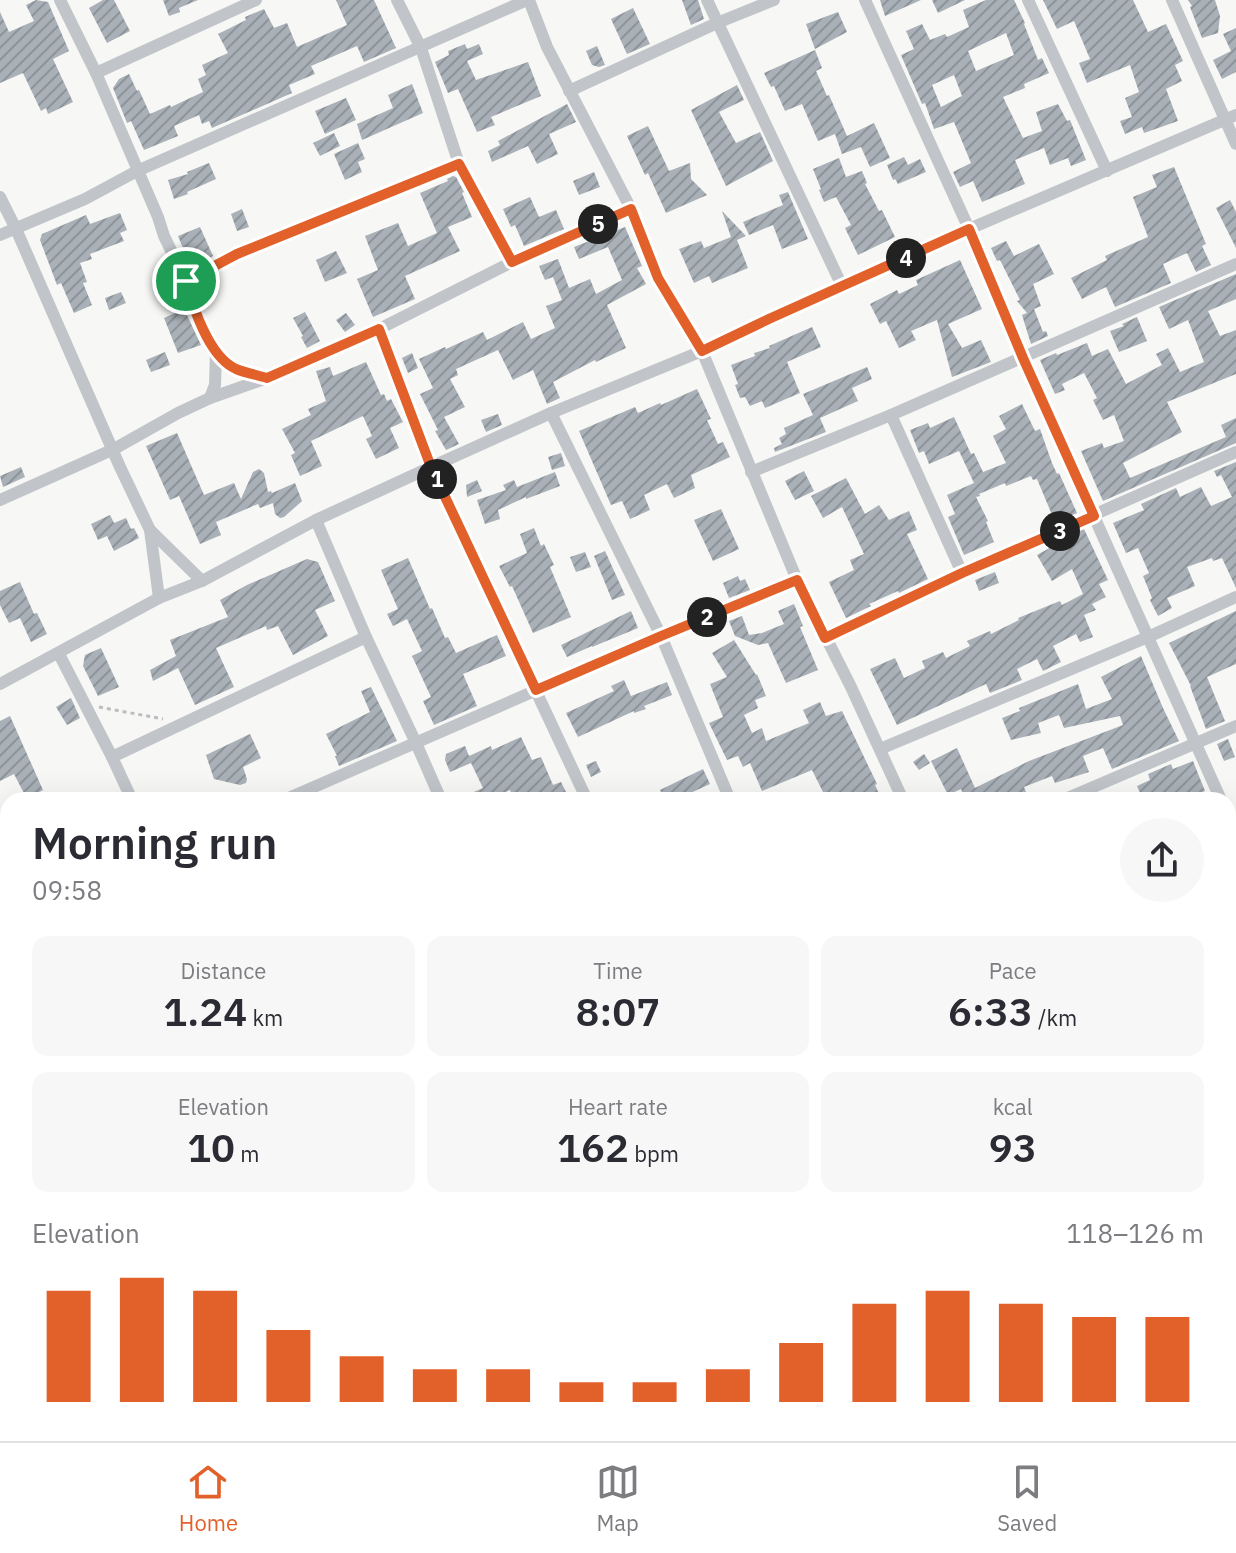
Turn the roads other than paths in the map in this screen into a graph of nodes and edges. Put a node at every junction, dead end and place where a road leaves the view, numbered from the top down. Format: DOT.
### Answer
graph roads {
  1 [pos="49,0"];
  2 [pos="256,0"];
  3 [pos="397,0"];
  4 [pos="528,0"];
  5 [pos="707,0"];
  6 [pos="774,0"];
  7 [pos="865,0"];
  8 [pos="1028,0"];
  9 [pos="1172,0"];
  10 [pos="62,3"];
  11 [pos="717,23"];
  12 [pos="421,48"];
  13 [pos="96,73"];
  14 [pos="569,91"];
  15 [pos="1230,118"];
  16 [pos="1236,144"];
  17 [pos="459,164"];
  18 [pos="137,171"];
  19 [pos="1107,171"];
  20 [pos="0,197"];
  21 [pos="631,209"];
  22 [pos="16,229"];
  23 [pos="969,229"];
  24 [pos="0,235"];
  25 [pos="512,262"];
  26 [pos="1236,264"];
  27 [pos="186,281"];
  28 [pos="842,286"];
  29 [pos="379,329"];
  30 [pos="216,351"];
  31 [pos="702,351"];
  32 [pos="1023,358"];
  33 [pos="267,378"];
  34 [pos="210,398"];
  35 [pos="551,413"];
  36 [pos="891,415"];
  37 [pos="114,449"];
  38 [pos="1236,452"];
  39 [pos="431,467"];
  40 [pos="751,472"];
  41 [pos="0,500"];
  42 [pos="1094,516"];
  43 [pos="316,520"];
  44 [pos="150,530"];
  45 [pos="962,573"];
  46 [pos="797,580"];
  47 [pos="202,581"];
  48 [pos="1236,597"];
  49 [pos="159,598"];
  50 [pos="661,636"];
  51 [pos="366,637"];
  52 [pos="1148,637"];
  53 [pos="825,638"];
  54 [pos="59,654"];
  55 [pos="0,684"];
  56 [pos="536,690"];
  57 [pos="1236,726"];
  58 [pos="416,743"];
  59 [pos="1197,743"];
  60 [pos="880,749"];
  61 [pos="112,757"];
  62 [pos="128,792"];
  63 [pos="303,792"];
  64 [pos="437,792"];
  65 [pos="583,792"];
  66 [pos="727,792"];
  67 [pos="899,792"];
  68 [pos="1082,792"];
  69 [pos="1218,792"];
  1 -- 10 [label="street"];
  2 -- 13 [label="street"];
  3 -- 12 [label="street"];
  4 -- 12 [label="street"];
  4 -- 14 [label="street"];
  5 -- 11 [label="street"];
  6 -- 11 [label="street"];
  7 -- 23 [label="street"];
  8 -- 19 [label="street"];
  9 -- 15 [label="street"];
  10 -- 13 [label="street"];
  11 -- 14 [label="street"];
  11 -- 28 [label="street"];
  12 -- 17 [label="street"];
  12 -- 18 [label="street"];
  13 -- 18 [label="street"];
  14 -- 21 [label="street"];
  15 -- 16 [label="street"];
  15 -- 19 [label="street"];
  17 -- 25 [label="street"];
  17 -- 27 [label="street"];
  18 -- 22 [label="street"];
  18 -- 27 [label="street"];
  19 -- 23 [label="street"];
  20 -- 22 [label="street"];
  21 -- 25 [label="street"];
  21 -- 31 [label="street"];
  22 -- 24 [label="street"];
  22 -- 37 [label="street"];
  23 -- 28 [label="street"];
  23 -- 32 [label="street"];
  25 -- 29 [label="street"];
  26 -- 32 [label="street"];
  27 -- 30 [label="street"];
  28 -- 31 [label="street"];
  29 -- 33 [label="street"];
  29 -- 39 [label="street"];
  30 -- 33 [label="street"];
  30 -- 34 [label="street"];
  31 -- 35 [label="street"];
  31 -- 40 [label="street"];
  32 -- 36 [label="street"];
  32 -- 42 [label="street"];
  33 -- 34 [label="street"];
  34 -- 37 [label="street"];
  35 -- 39 [label="street"];
  35 -- 50 [label="street"];
  36 -- 40 [label="street"];
  36 -- 45 [label="street"];
  37 -- 41 [label="street"];
  37 -- 44 [label="street"];
  38 -- 42 [label="street"];
  39 -- 43 [label="street"];
  39 -- 56 [label="street"];
  40 -- 46 [label="street"];
  42 -- 45 [label="street"];
  42 -- 52 [label="street"];
  43 -- 47 [label="street"];
  43 -- 51 [label="street"];
  44 -- 47 [label="street"];
  44 -- 49 [label="street"];
  45 -- 53 [label="street"];
  46 -- 50 [label="street"];
  46 -- 53 [label="street"];
  47 -- 49 [label="street"];
  48 -- 52 [label="street"];
  49 -- 54 [label="street"];
  50 -- 56 [label="street"];
  50 -- 66 [label="street"];
  51 -- 58 [label="street"];
  51 -- 61 [label="street"];
  52 -- 59 [label="street"];
  52 -- 60 [label="street"];
  53 -- 60 [label="street"];
  54 -- 55 [label="street"];
  54 -- 61 [label="street"];
  56 -- 58 [label="street"];
  56 -- 65 [label="street"];
  57 -- 59 [label="street"];
  58 -- 63 [label="street"];
  58 -- 64 [label="street"];
  59 -- 68 [label="street"];
  59 -- 69 [label="street"];
  60 -- 67 [label="street"];
  61 -- 62 [label="street"];
}
